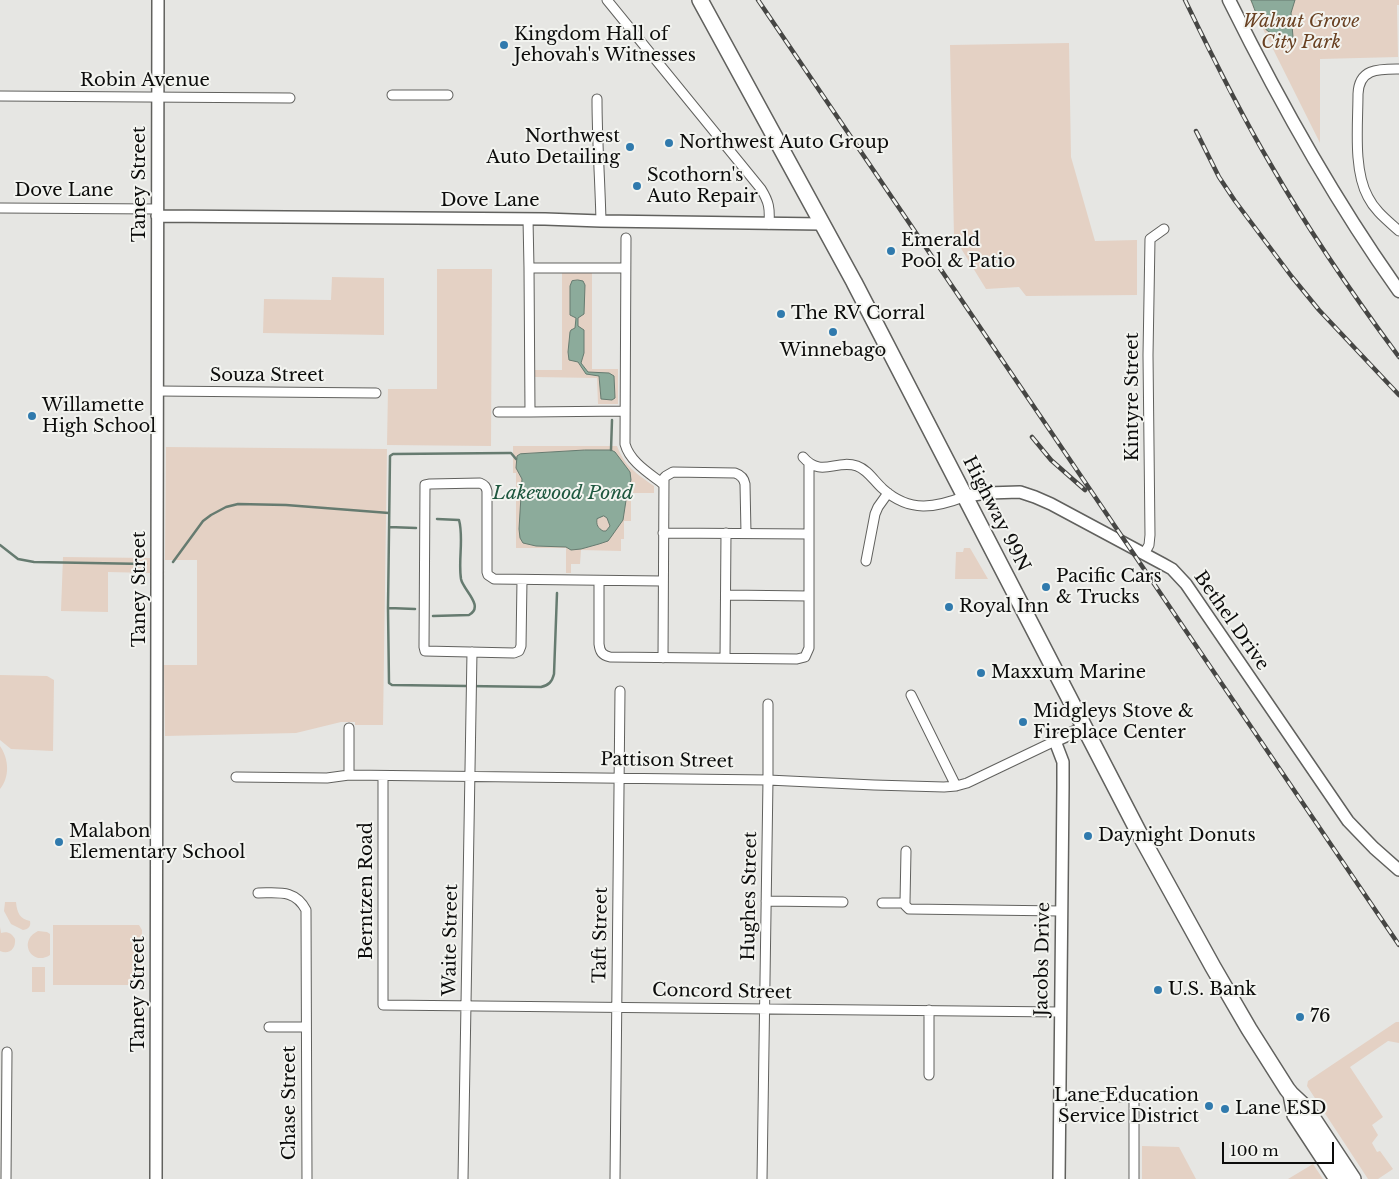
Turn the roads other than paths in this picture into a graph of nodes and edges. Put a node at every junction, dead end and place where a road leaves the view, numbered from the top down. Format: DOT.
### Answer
graph roads {
  1 [pos="158,0"];
  2 [pos="607,0"];
  3 [pos="700,0"];
  4 [pos="1229,0"];
  5 [pos="1399,69"];
  6 [pos="392,94"];
  7 [pos="448,94"];
  8 [pos="0,96"];
  9 [pos="158,98"];
  10 [pos="290,98"];
  11 [pos="597,99"];
  12 [pos="0,208"];
  13 [pos="157,213"];
  14 [pos="528,219"];
  15 [pos="600,221"];
  16 [pos="769,224"];
  17 [pos="822,224"];
  18 [pos="1164,229"];
  19 [pos="1399,230"];
  20 [pos="626,238"];
  21 [pos="528,268"];
  22 [pos="625,268"];
  23 [pos="1399,291"];
  24 [pos="158,391"];
  25 [pos="376,393"];
  26 [pos="625,411"];
  27 [pos="498,412"];
  28 [pos="530,412"];
  29 [pos="663,484"];
  30 [pos="888,493"];
  31 [pos="966,496"];
  32 [pos="663,533"];
  33 [pos="726,533"];
  34 [pos="746,533"];
  35 [pos="809,534"];
  36 [pos="1144,554"];
  37 [pos="866,561"];
  38 [pos="522,580"];
  39 [pos="599,581"];
  40 [pos="662,581"];
  41 [pos="726,595"];
  42 [pos="809,596"];
  43 [pos="472,652"];
  44 [pos="662,658"];
  45 [pos="725,658"];
  46 [pos="620,690"];
  47 [pos="911,695"];
  48 [pos="768,704"];
  49 [pos="1085,727"];
  50 [pos="349,728"];
  51 [pos="1055,741"];
  52 [pos="349,775"];
  53 [pos="383,776"];
  54 [pos="236,777"];
  55 [pos="470,777"];
  56 [pos="619,778"];
  57 [pos="768,780"];
  58 [pos="956,786"];
  59 [pos="906,852"];
  60 [pos="1399,870"];
  61 [pos="258,893"];
  62 [pos="766,901"];
  63 [pos="843,902"];
  64 [pos="882,903"];
  65 [pos="905,903"];
  66 [pos="1061,911"];
  67 [pos="383,1006"];
  68 [pos="466,1006"];
  69 [pos="616,1007"];
  70 [pos="765,1008"];
  71 [pos="929,1010"];
  72 [pos="1060,1012"];
  73 [pos="270,1027"];
  74 [pos="306,1027"];
  75 [pos="7,1052"];
  76 [pos="929,1075"];
  77 [pos="1291,1094"];
  78 [pos="1060,1096"];
  79 [pos="6,1179"];
  80 [pos="156,1179"];
  81 [pos="307,1179"];
  82 [pos="463,1179"];
  83 [pos="615,1179"];
  84 [pos="762,1179"];
  85 [pos="1059,1179"];
  86 [pos="1134,1179"];
  87 [pos="1337,1179"];
  88 [pos="1353,1179"];
  1 -- 9 [label="street, Taney Street"];
  2 -- 16 [label="street"];
  3 -- 17 [label="main road, Highway 99N"];
  4 -- 23 [label="main road"];
  5 -- 19 [label="street"];
  6 -- 7 [label="street"];
  8 -- 9 [label="street, Robin Avenue"];
  9 -- 10 [label="street, Robin Avenue"];
  9 -- 13 [label="street, Taney Street"];
  11 -- 15 [label="street"];
  12 -- 13 [label="street, Dove Lane"];
  13 -- 14 [label="street, Dove Lane"];
  13 -- 24 [label="street, Taney Street"];
  14 -- 15 [label="street, Dove Lane"];
  14 -- 21 [label="street"];
  15 -- 16 [label="street, Dove Lane"];
  16 -- 17 [label="street, Dove Lane"];
  17 -- 31 [label="main road, Highway 99N"];
  18 -- 36 [label="street, Kintyre Street"];
  20 -- 22 [label="street"];
  21 -- 22 [label="street"];
  21 -- 28 [label="street"];
  22 -- 26 [label="street"];
  24 -- 25 [label="street, Souza Street"];
  24 -- 80 [label="street, Taney Street"];
  26 -- 28 [label="street"];
  26 -- 29 [label="street"];
  27 -- 28 [label="street"];
  29 -- 32 [label="street"];
  29 -- 34 [label="street"];
  30 -- 31 [label="street"];
  30 -- 35 [label="street"];
  30 -- 37 [label="street"];
  31 -- 36 [label="street, Bethel Drive"];
  31 -- 49 [label="main road, Highway 99N"];
  32 -- 33 [label="street"];
  32 -- 40 [label="street"];
  33 -- 34 [label="street"];
  33 -- 41 [label="street"];
  34 -- 35 [label="street"];
  35 -- 42 [label="street"];
  36 -- 60 [label="street, Bethel Drive"];
  38 -- 39 [label="street"];
  38 -- 43 [label="street"];
  38 -- 43 [label="street"];
  39 -- 40 [label="street"];
  39 -- 44 [label="street"];
  40 -- 44 [label="street"];
  41 -- 42 [label="street"];
  41 -- 45 [label="street"];
  42 -- 45 [label="street"];
  43 -- 55 [label="street, Waite Street"];
  44 -- 45 [label="street"];
  46 -- 56 [label="street, Taft Street"];
  47 -- 58 [label="street"];
  48 -- 57 [label="street, Hughes Street"];
  49 -- 51 [label="street, Pattison Street"];
  49 -- 77 [label="main road, Highway 99N"];
  50 -- 52 [label="street"];
  51 -- 58 [label="street, Pattison Street"];
  51 -- 66 [label="street, Jacobs Drive"];
  52 -- 53 [label="street, Pattison Street"];
  52 -- 54 [label="street, Pattison Street"];
  53 -- 55 [label="street, Pattison Street"];
  53 -- 67 [label="street, Berntzen Road"];
  55 -- 56 [label="street, Pattison Street"];
  55 -- 68 [label="street, Waite Street"];
  56 -- 57 [label="street, Pattison Street"];
  56 -- 69 [label="street, Taft Street"];
  57 -- 58 [label="street, Pattison Street"];
  57 -- 62 [label="street, Hughes Street"];
  59 -- 65 [label="street"];
  61 -- 74 [label="street, Chase Street"];
  62 -- 63 [label="street"];
  62 -- 70 [label="street, Hughes Street"];
  64 -- 65 [label="street"];
  65 -- 66 [label="street"];
  66 -- 72 [label="street, Jacobs Drive"];
  67 -- 68 [label="street, Concord Street"];
  68 -- 69 [label="street, Concord Street"];
  68 -- 82 [label="street, Waite Street"];
  69 -- 70 [label="street, Concord Street"];
  69 -- 83 [label="street, Taft Street"];
  70 -- 71 [label="street, Concord Street"];
  70 -- 84 [label="street, Hughes Street"];
  71 -- 72 [label="street, Concord Street"];
  71 -- 76 [label="street"];
  72 -- 78 [label="street, Jacobs Drive"];
  73 -- 74 [label="street, Chase Street"];
  74 -- 81 [label="street, Chase Street"];
  75 -- 79 [label="street"];
  77 -- 87 [label="main road, Highway 99N"];
  77 -- 88 [label="main road, Highway 99N"];
  78 -- 85 [label="street, Jacobs Drive"];
  78 -- 86 [label="street"];
}
